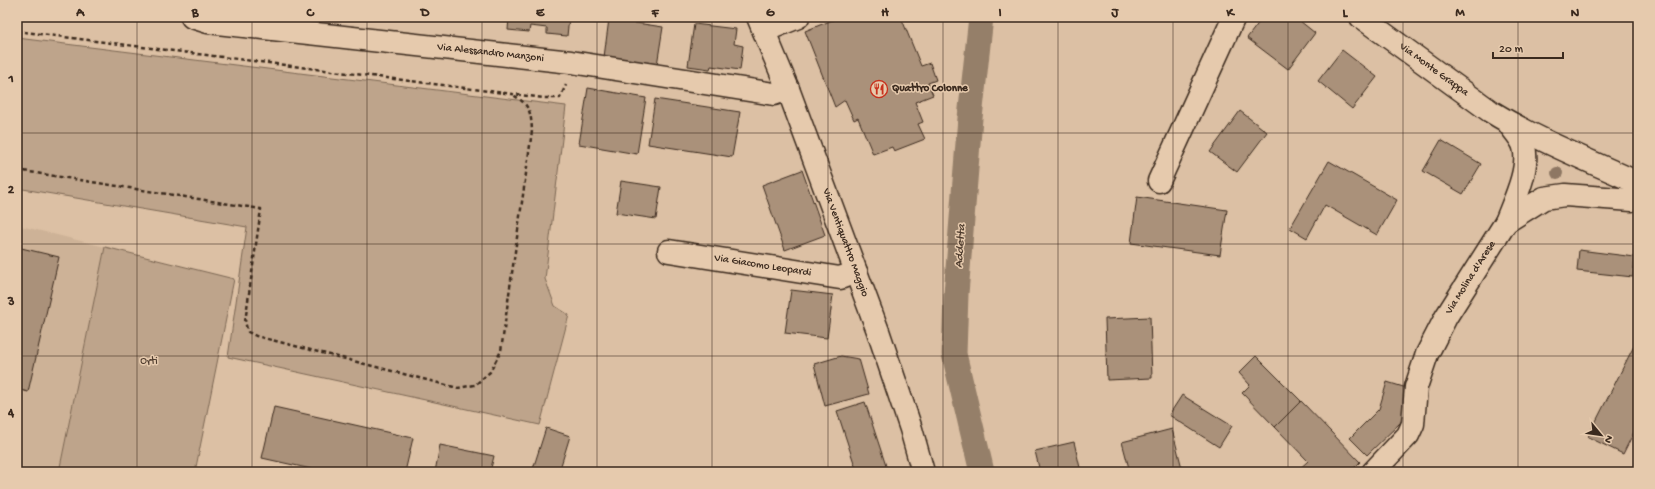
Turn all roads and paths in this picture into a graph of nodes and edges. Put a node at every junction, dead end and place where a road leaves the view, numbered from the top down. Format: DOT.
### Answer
graph roads {
  1 [pos="192,17"];
  2 [pos="798,17"];
  3 [pos="1234,17"];
  4 [pos="1361,17"];
  5 [pos="761,24"];
  6 [pos="17,31"];
  7 [pos="571,62"];
  8 [pos="788,89"];
  9 [pos="513,94"];
  10 [pos="1508,122"];
  11 [pos="17,170"];
  12 [pos="1159,181"];
  13 [pos="1638,183"];
  14 [pos="1638,198"];
  15 [pos="1506,222"];
  16 [pos="669,251"];
  17 [pos="856,272"];
  18 [pos="1379,465"];
  19 [pos="923,472"];
  1 -- 7 [label="street, Via Alessandro Manzoni"];
  2 -- 5 [label="street"];
  3 -- 12 [label="street"];
  4 -- 10 [label="street, Via Monte Grappa"];
  5 -- 8 [label="street, Via Ventiquattro Maggio"];
  6 -- 9 [label="path"];
  7 -- 8 [label="street, Via Alessandro Manzoni"];
  7 -- 9 [label="path"];
  8 -- 17 [label="street, Via Ventiquattro Maggio"];
  9 -- 11 [label="path"];
  10 -- 13 [label="street, Via Monte Grappa"];
  10 -- 15 [label="street"];
  14 -- 15 [label="street, Via Molina d'Arese"];
  15 -- 18 [label="street, Via Molina d'Arese"];
  16 -- 17 [label="street, Via Giacomo Leopardi"];
  17 -- 19 [label="street, Via Ventiquattro Maggio"];
}
